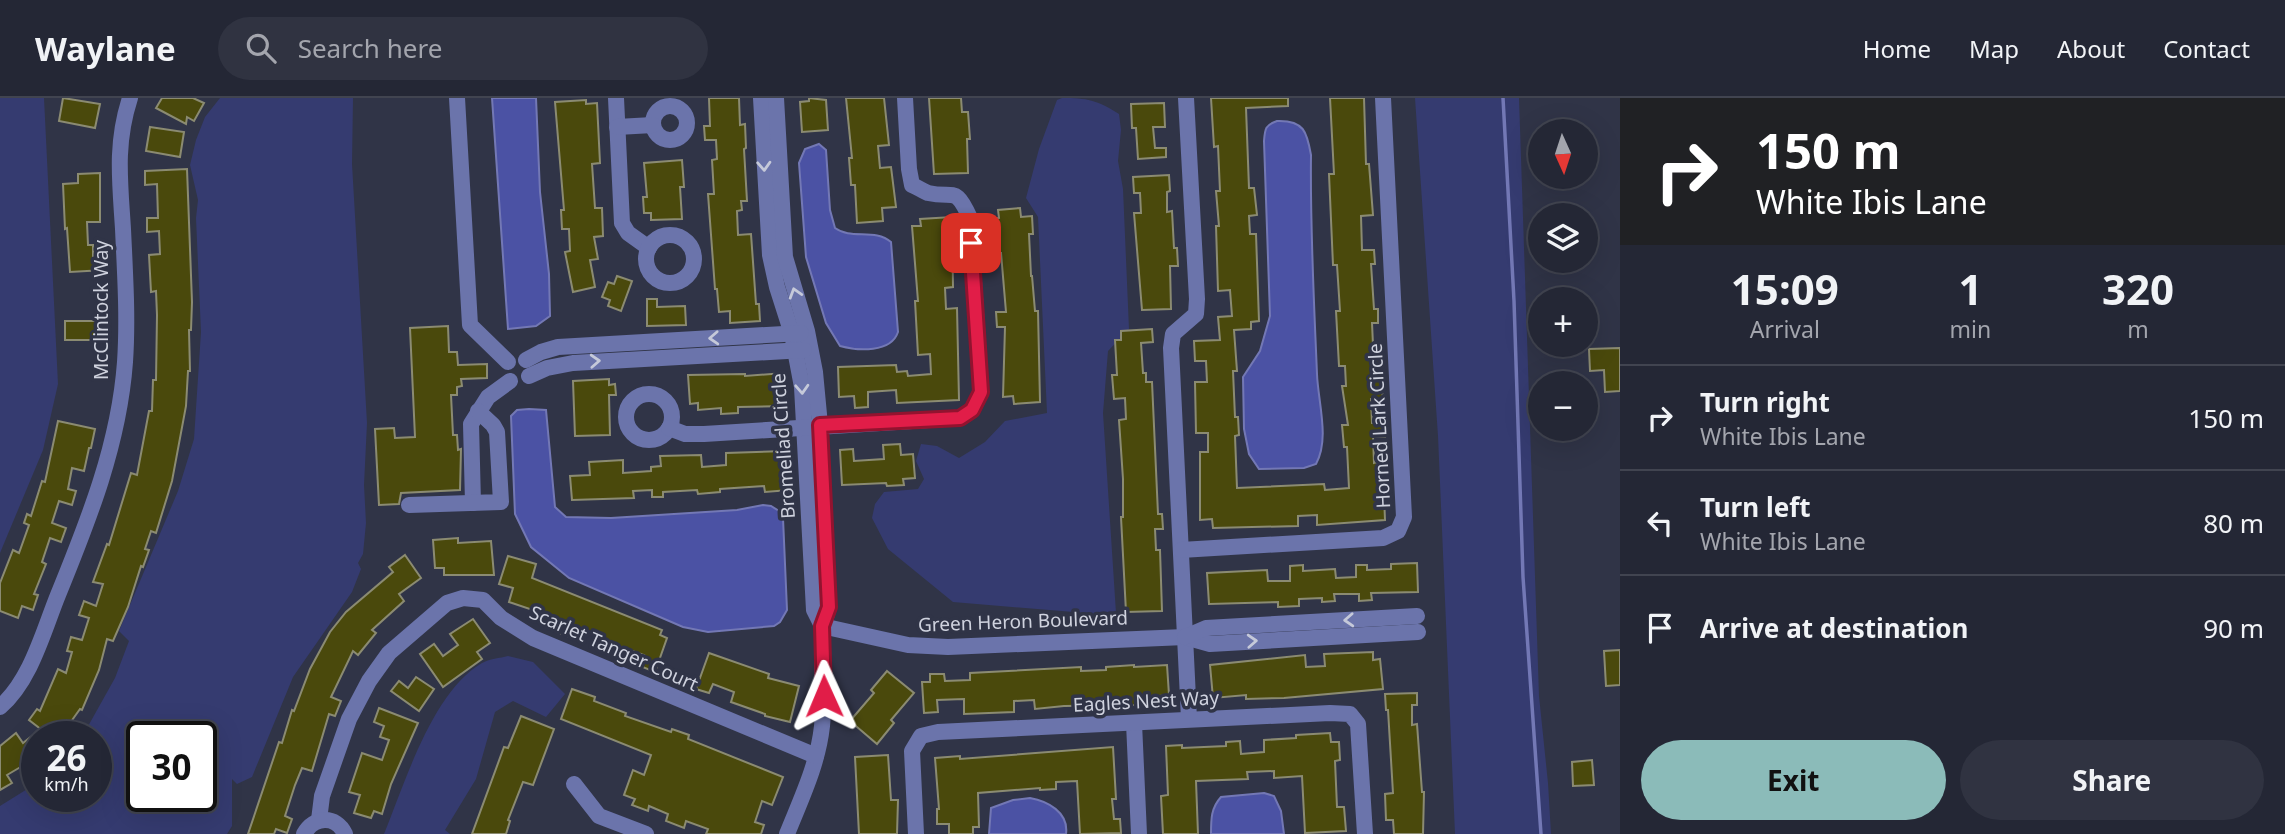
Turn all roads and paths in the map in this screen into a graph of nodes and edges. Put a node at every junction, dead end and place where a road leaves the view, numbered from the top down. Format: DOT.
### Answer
graph roads {
  1 [pos="130,98"];
  2 [pos="457,98"];
  3 [pos="616,98"];
  4 [pos="761,98"];
  5 [pos="776,98"];
  6 [pos="905,98"];
  7 [pos="1186,98"];
  8 [pos="1383,98"];
  9 [pos="653,125"];
  10 [pos="617,127"];
  11 [pos="649,248"];
  12 [pos="799,333"];
  13 [pos="803,350"];
  14 [pos="508,362"];
  15 [pos="528,368"];
  16 [pos="510,381"];
  17 [pos="478,411"];
  18 [pos="820,425"];
  19 [pos="803,426"];
  20 [pos="669,428"];
  21 [pos="473,503"];
  22 [pos="409,505"];
  23 [pos="1181,550"];
  24 [pos="1418,624"];
  25 [pos="822,626"];
  26 [pos="1185,637"];
  27 [pos="0,707"];
  28 [pos="1189,719"];
  29 [pos="1134,723"];
  30 [pos="816,756"];
  31 [pos="574,785"];
  32 [pos="319,820"];
  33 [pos="304,834"];
  34 [pos="345,834"];
  35 [pos="646,834"];
  36 [pos="787,834"];
  37 [pos="916,834"];
  38 [pos="1139,834"];
  39 [pos="1365,834"];
  1 -- 27 [label="street, McClintock Way"];
  2 -- 14 [label="street"];
  3 -- 10 [label="street"];
  4 -- 12 [label="street, Bromeliad Circle, one-way"];
  12 -- 5 [label="street, Bromeliad Circle, one-way"];
  6 -- 18 [label="street"];
  7 -- 23 [label="street"];
  8 -- 23 [label="street, Horned Lark Circle"];
  9 -- 10 [label="street"];
  10 -- 11 [label="street"];
  12 -- 13 [label="street, Bromeliad Circle"];
  12 -- 15 [label="street, one-way"];
  15 -- 13 [label="street, one-way"];
  13 -- 18 [label="street, Bromeliad Circle"];
  13 -- 19 [label="street, Bromeliad Circle, one-way"];
  14 -- 15 [label="street"];
  14 -- 16 [label="street"];
  15 -- 16 [label="street"];
  16 -- 17 [label="street"];
  17 -- 21 [label="street"];
  17 -- 21 [label="street"];
  18 -- 19 [label="street"];
  18 -- 25 [label="street, Bromeliad Circle"];
  19 -- 20 [label="street"];
  19 -- 25 [label="street, Bromeliad Circle"];
  21 -- 22 [label="street"];
  23 -- 26 [label="street"];
  24 -- 26 [label="street, Green Heron Boulevard"];
  25 -- 26 [label="street, Green Heron Boulevard"];
  25 -- 30 [label="street, Bromeliad Circle"];
  26 -- 28 [label="street"];
  28 -- 29 [label="street, Eagles Nest Way"];
  28 -- 39 [label="street, Eagles Nest Way"];
  29 -- 37 [label="street, Eagles Nest Way"];
  29 -- 38 [label="street"];
  30 -- 32 [label="street, Scarlet Tanger Court"];
  30 -- 36 [label="street, Bromeliad Circle"];
  31 -- 35 [label="street"];
  32 -- 33 [label="street"];
  32 -- 34 [label="street"];
}
